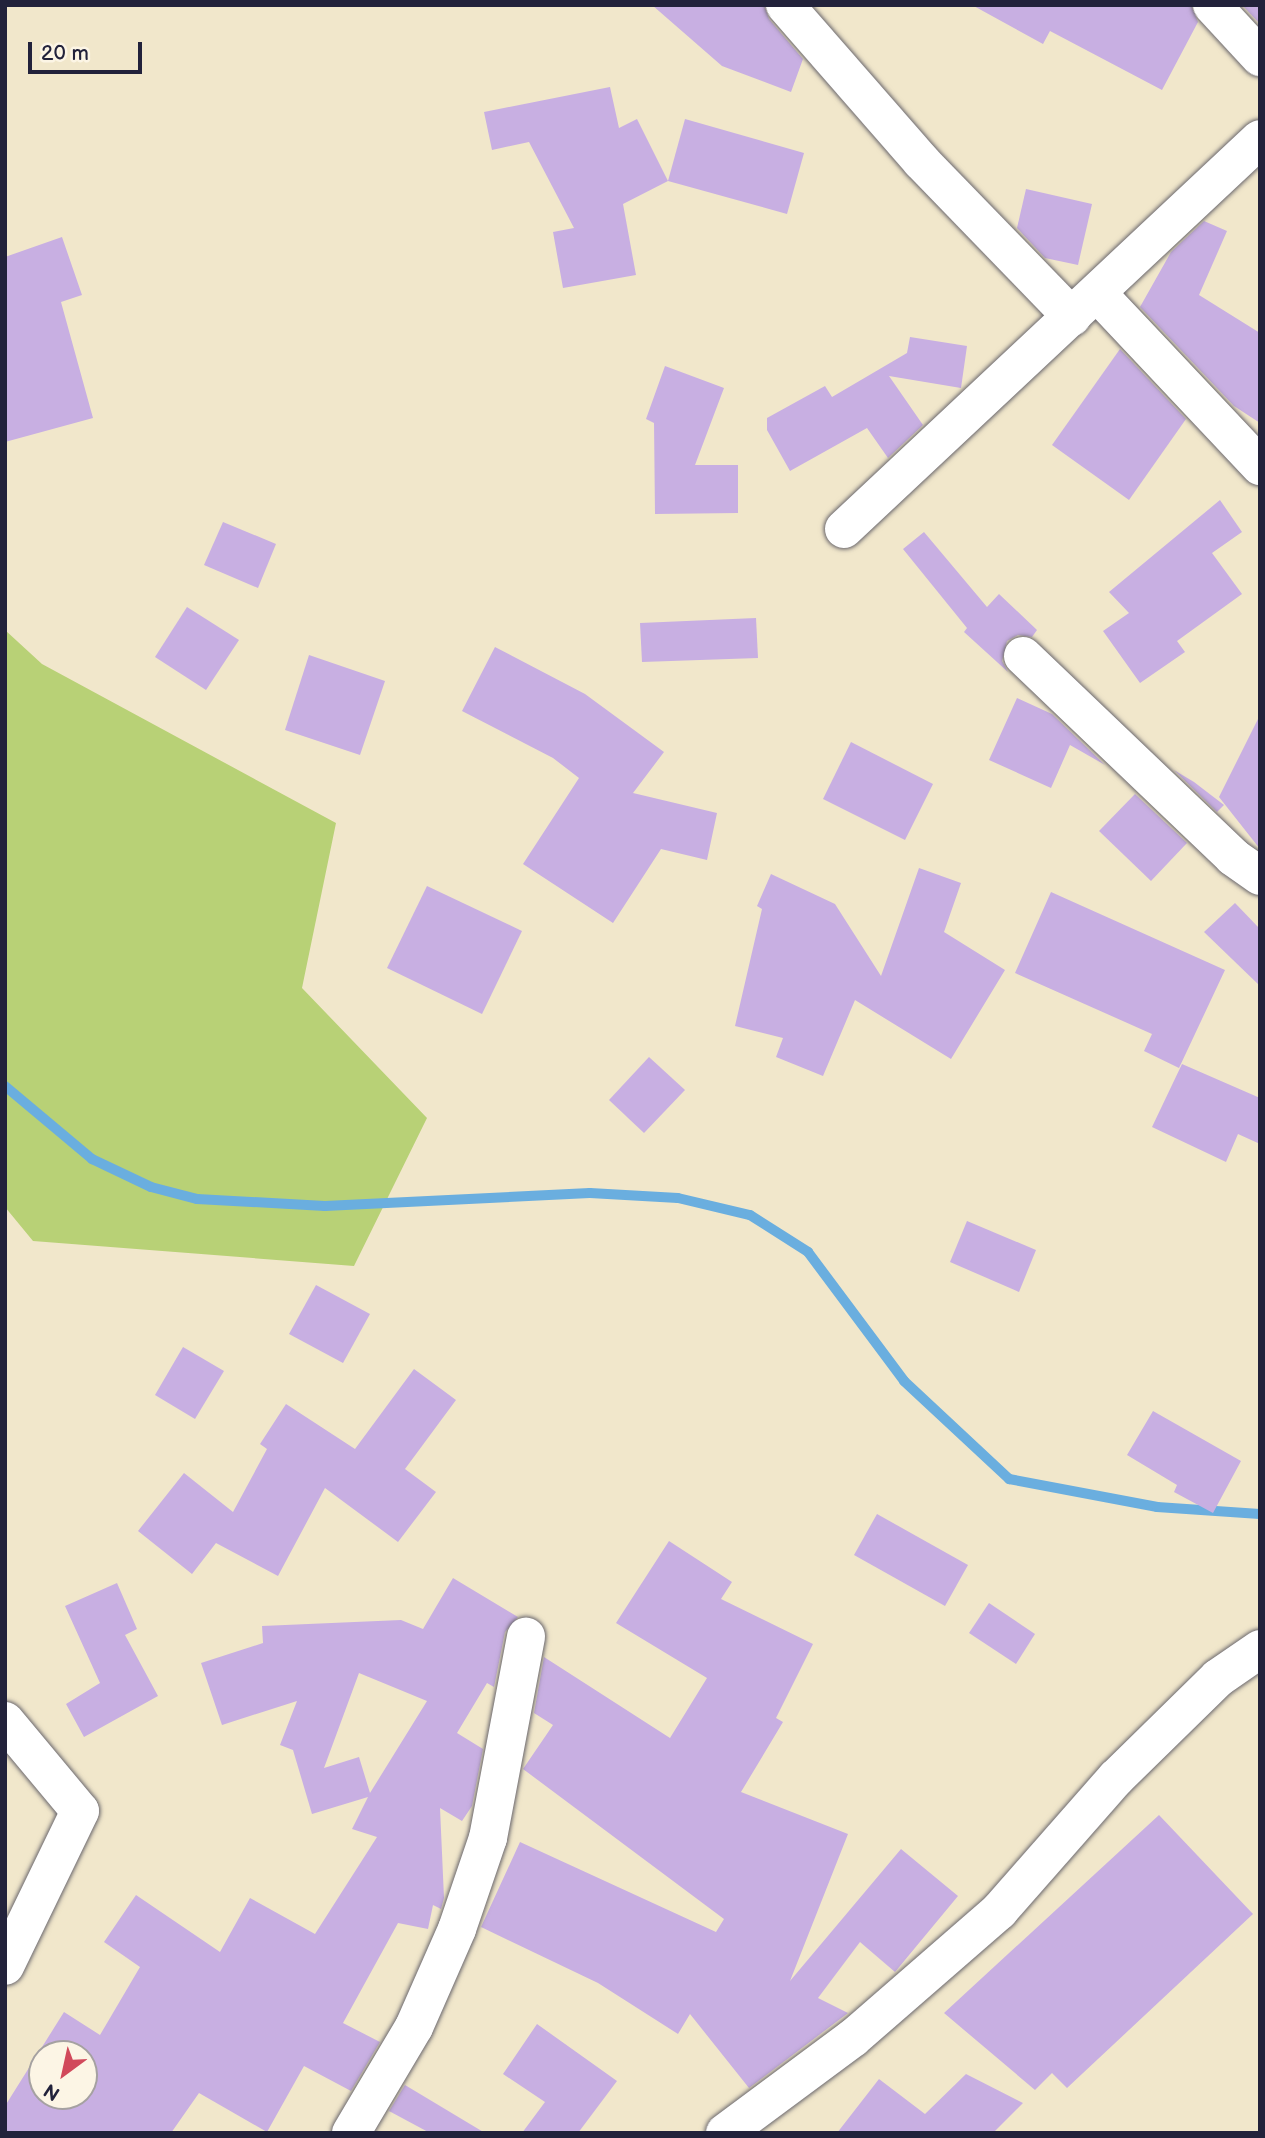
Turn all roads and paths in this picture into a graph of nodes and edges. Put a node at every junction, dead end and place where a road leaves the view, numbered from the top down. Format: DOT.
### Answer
graph roads {
  1 [pos="785,5"];
  2 [pos="1212,5"];
  3 [pos="1260,57"];
  4 [pos="1260,139"];
  5 [pos="1085,305"];
  6 [pos="1260,466"];
  7 [pos="844,529"];
  8 [pos="1023,656"];
  9 [pos="1260,876"];
  10 [pos="526,1637"];
  11 [pos="1260,1649"];
  12 [pos="5,1721"];
  13 [pos="5,1966"];
  14 [pos="351,2133"];
  15 [pos="725,2133"];
  1 -- 5 [label="street"];
  2 -- 3 [label="street"];
  4 -- 5 [label="street"];
  5 -- 6 [label="street"];
  5 -- 7 [label="street"];
  8 -- 9 [label="street"];
  10 -- 14 [label="street"];
  11 -- 15 [label="street"];
  12 -- 13 [label="street"];
}
